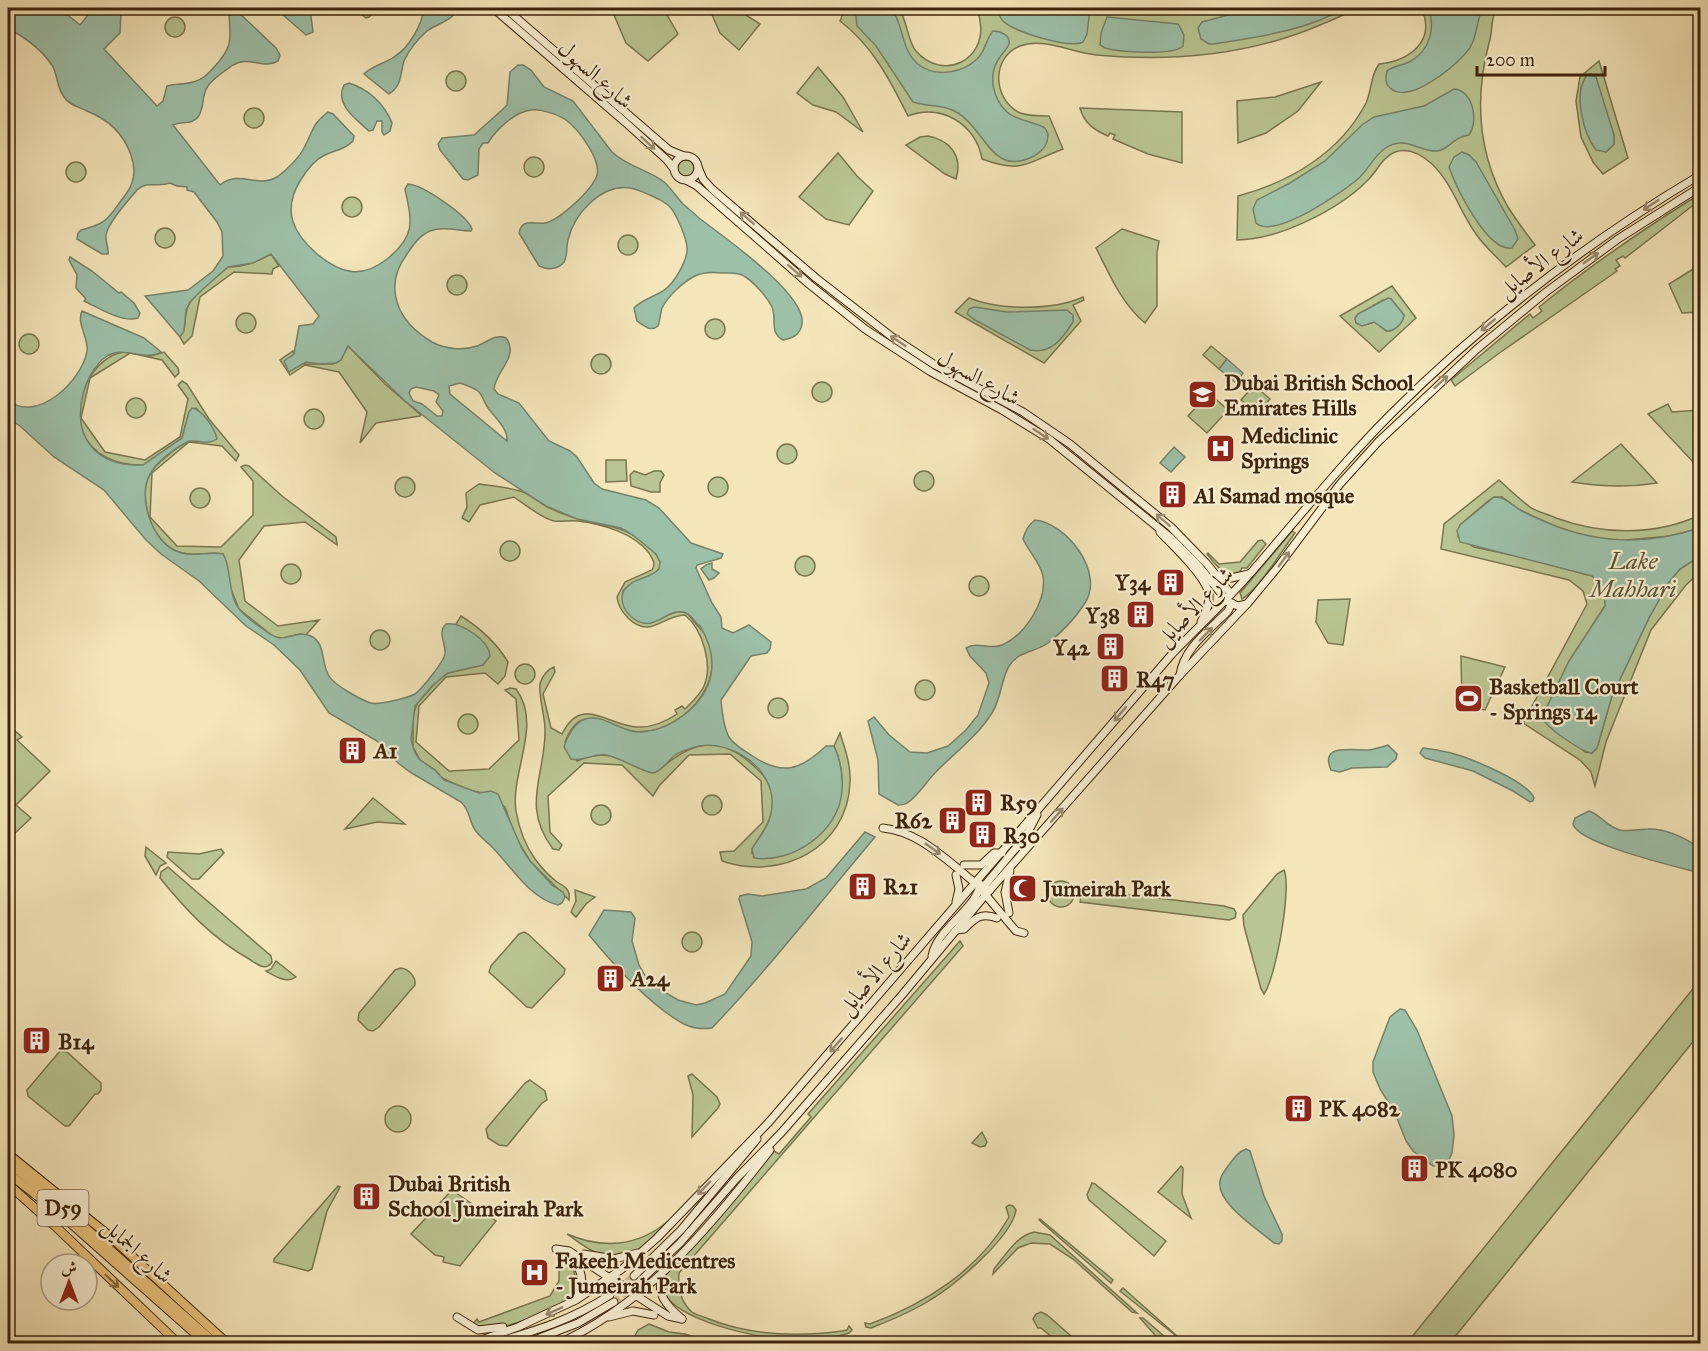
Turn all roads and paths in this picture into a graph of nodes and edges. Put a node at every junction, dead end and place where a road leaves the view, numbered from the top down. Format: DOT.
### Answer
graph roads {
  1 [pos="493,8"];
  2 [pos="506,8"];
  3 [pos="684,156"];
  4 [pos="698,167"];
  5 [pos="674,170"];
  6 [pos="1701,175"];
  7 [pos="686,180"];
  8 [pos="1701,187"];
  9 [pos="861,315"];
  10 [pos="851,317"];
  11 [pos="1144,515"];
  12 [pos="1249,574"];
  13 [pos="1216,575"];
  14 [pos="1229,599"];
  15 [pos="1247,604"];
  16 [pos="1200,626"];
  17 [pos="1180,675"];
  18 [pos="1038,810"];
  19 [pos="883,828"];
  20 [pos="1002,853"];
  21 [pos="964,865"];
  22 [pos="1011,867"];
  23 [pos="956,875"];
  24 [pos="981,889"];
  25 [pos="954,907"];
  26 [pos="1009,913"];
  27 [pos="997,918"];
  28 [pos="957,930"];
  29 [pos="1024,933"];
  30 [pos="932,959"];
  31 [pos="769,1122"];
  32 [pos="781,1133"];
  33 [pos="8,1154"];
  34 [pos="8,1162"];
  35 [pos="8,1173"];
  36 [pos="8,1184"];
  37 [pos="556,1250"];
  38 [pos="643,1251"];
  39 [pos="585,1254"];
  40 [pos="116,1258"];
  41 [pos="574,1262"];
  42 [pos="662,1273"];
  43 [pos="608,1280"];
  44 [pos="637,1293"];
  45 [pos="576,1300"];
  46 [pos="654,1315"];
  47 [pos="457,1317"];
  48 [pos="532,1321"];
  49 [pos="596,1323"];
  50 [pos="179,1344"];
  51 [pos="207,1344"];
  52 [pos="216,1344"];
  53 [pos="228,1344"];
  54 [pos="470,1344"];
  55 [pos="490,1344"];
  56 [pos="524,1344"];
  57 [pos="556,1344"];
  1 -- 5 [label="main road, شارع السهول, one-way"];
  2 -- 3 [label="main road, شارع السهول"];
  3 -- 4 [label="main road"];
  3 -- 5 [label="main road"];
  4 -- 7 [label="main road"];
  9 -- 4 [label="main road, شارع السهول, one-way"];
  5 -- 7 [label="main road"];
  6 -- 12 [label="main road, شارع الأصايل, one-way"];
  7 -- 10 [label="main road, شارع السهول, one-way"];
  15 -- 8 [label="main road, شارع الأصايل, one-way"];
  9 -- 10 [label="main road"];
  13 -- 9 [label="main road, شارع السهول, one-way"];
  10 -- 11 [label="main road, شارع السهول, one-way"];
  11 -- 14 [label="main road, شارع السهول"];
  11 -- 16 [label="main road"];
  12 -- 13 [label="main road"];
  12 -- 14 [label="main road, شارع الأصايل"];
  13 -- 14 [label="main road, شارع السهول"];
  14 -- 15 [label="main road"];
  14 -- 16 [label="main road, شارع الأصايل"];
  17 -- 14 [label="main road, one-way"];
  15 -- 17 [label="main road, شارع الأصايل"];
  16 -- 18 [label="main road, شارع الأصايل, one-way"];
  22 -- 17 [label="main road, شارع الأصايل, one-way"];
  18 -- 20 [label="main road, شارع الأصايل"];
  18 -- 24 [label="main road"];
  19 -- 24 [label="main road, one-way"];
  20 -- 21 [label="main road"];
  20 -- 24 [label="main road, شارع الأصايل"];
  22 -- 24 [label="main road, شارع الأصايل"];
  22 -- 26 [label="main road"];
  23 -- 25 [label="main road"];
  24 -- 25 [label="main road, شارع الأصايل"];
  24 -- 28 [label="main road, شارع الأصايل"];
  24 -- 29 [label="main road"];
  24 -- 30 [label="main road"];
  25 -- 31 [label="main road, شارع الأصايل, one-way"];
  27 -- 28 [label="main road"];
  28 -- 30 [label="main road, شارع الأصايل"];
  30 -- 32 [label="main road, شارع الأصايل"];
  31 -- 32 [label="main road, شارع الأصايل"];
  31 -- 38 [label="main road, شارع الأصايل, one-way"];
  32 -- 42 [label="main road, شارع الأصايل"];
  33 -- 53 [label="main road, D59"];
  34 -- 40 [label="main road, شارع الجمايل / D59"];
  35 -- 40 [label="main road, شارع الجمايل / D59"];
  36 -- 50 [label="main road, D59, one-way"];
  37 -- 43 [label="main road"];
  38 -- 39 [label="main road"];
  38 -- 43 [label="main road, شارع الأصايل"];
  40 -- 51 [label="main road, شارع الجمايل / D59"];
  40 -- 52 [label="main road, شارع الجمايل / D59"];
  41 -- 45 [label="main road"];
  42 -- 44 [label="main road, شارع الأصايل"];
  42 -- 44 [label="main road"];
  43 -- 44 [label="main road"];
  43 -- 45 [label="main road, شارع الأصايل"];
  44 -- 49 [label="main road, شارع الأصايل"];
  45 -- 48 [label="main road, شارع الأصايل, one-way"];
  46 -- 49 [label="main road"];
  47 -- 48 [label="main road"];
  48 -- 54 [label="main road, شارع الأصايل"];
  49 -- 57 [label="main road, شارع الأصايل"];
  55 -- 56 [label="main road"];
}
